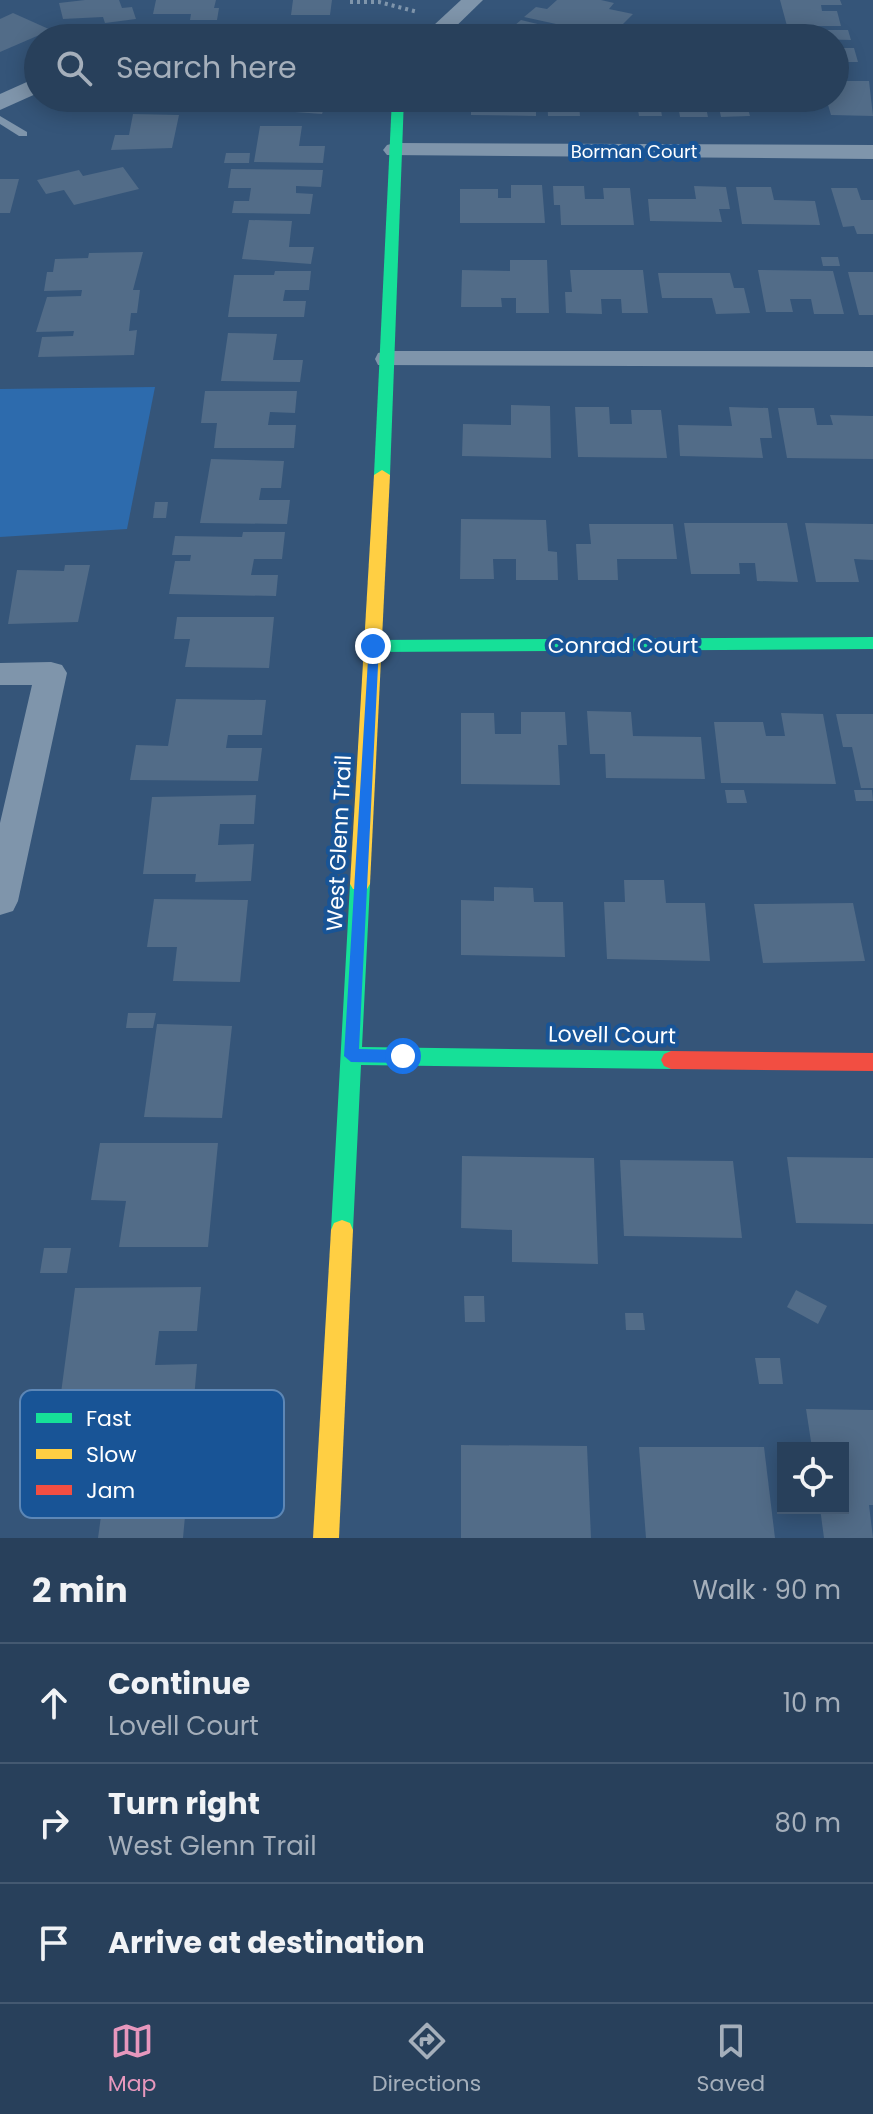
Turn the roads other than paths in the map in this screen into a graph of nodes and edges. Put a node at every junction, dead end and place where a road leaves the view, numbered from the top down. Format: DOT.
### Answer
graph roads {
  1 [pos="473,0"];
  2 [pos="446,24"];
  3 [pos="24,91"];
  4 [pos="0,103"];
  5 [pos="397,112"];
  6 [pos="0,119"];
  7 [pos="23,134"];
  8 [pos="395,150"];
  9 [pos="873,152"];
  10 [pos="388,359"];
  11 [pos="873,359"];
  12 [pos="873,643"];
  13 [pos="373,646"];
  14 [pos="0,674"];
  15 [pos="0,901"];
  16 [pos="351,1056"];
  17 [pos="873,1062"];
  18 [pos="326,1538"];
  1 -- 2 [label="street"];
  3 -- 4 [label="street"];
  5 -- 8 [label="street, West Glenn Trail"];
  6 -- 7 [label="lane"];
  8 -- 9 [label="street, Borman Court"];
  8 -- 10 [label="street, West Glenn Trail"];
  10 -- 11 [label="street"];
  10 -- 13 [label="street, West Glenn Trail"];
  12 -- 13 [label="street, Conrad Court"];
  13 -- 16 [label="street, West Glenn Trail"];
  14 -- 15 [label="street"];
  16 -- 17 [label="street, Lovell Court"];
  16 -- 18 [label="street, West Glenn Trail"];
}
